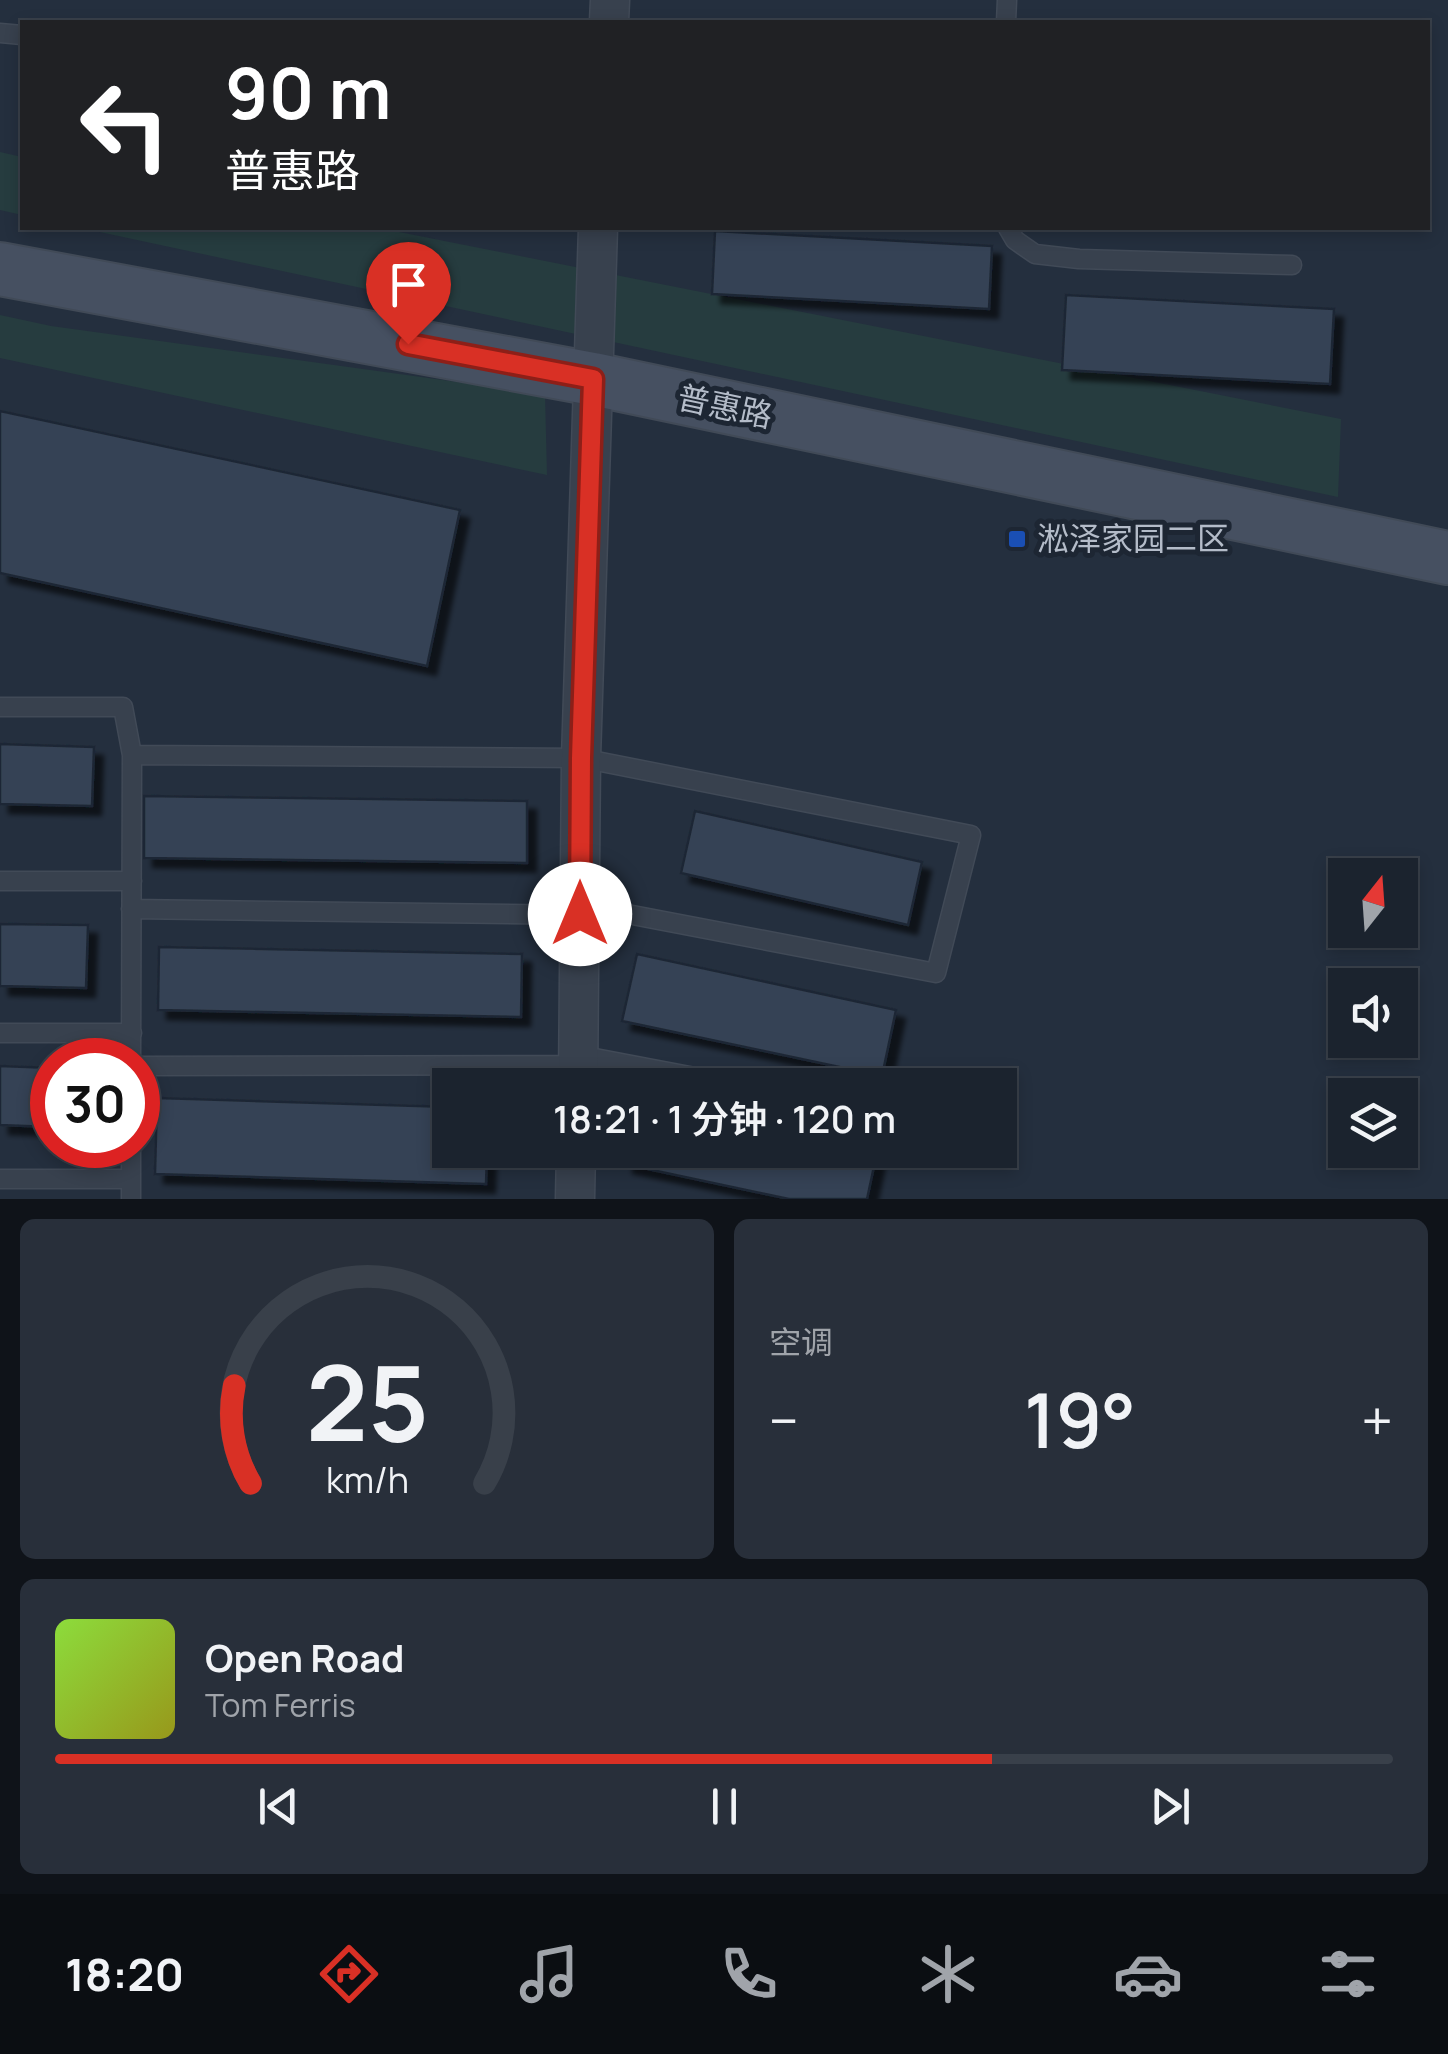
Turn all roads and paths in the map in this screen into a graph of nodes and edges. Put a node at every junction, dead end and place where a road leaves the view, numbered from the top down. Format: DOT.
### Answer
graph roads {
  1 [pos="598,230"];
  2 [pos="1009,230"];
  3 [pos="1292,265"];
  4 [pos="0,269"];
  5 [pos="593,379"];
  6 [pos="1448,558"];
  7 [pos="0,707"];
  8 [pos="132,755"];
  9 [pos="581,758"];
  10 [pos="0,881"];
  11 [pos="132,881"];
  12 [pos="131,908"];
  13 [pos="580,910"];
  14 [pos="0,1033"];
  15 [pos="132,1033"];
  16 [pos="132,1038"];
  17 [pos="160,1066"];
  18 [pos="432,1068"];
  19 [pos="578,1068"];
  20 [pos="130,1168"];
  21 [pos="576,1168"];
  22 [pos="0,1178"];
  23 [pos="130,1179"];
  24 [pos="131,1199"];
  25 [pos="575,1199"];
  1 -- 5 [label="street"];
  2 -- 3 [label="lane"];
  4 -- 5 [label="main road, 普惠路"];
  5 -- 6 [label="main road, 普惠路"];
  5 -- 9 [label="street"];
  7 -- 8 [label="lane"];
  8 -- 9 [label="lane"];
  8 -- 11 [label="lane"];
  9 -- 13 [label="street"];
  9 -- 13 [label="lane"];
  10 -- 11 [label="lane"];
  11 -- 12 [label="lane"];
  12 -- 13 [label="lane"];
  12 -- 15 [label="lane"];
  13 -- 19 [label="street"];
  14 -- 15 [label="lane"];
  15 -- 16 [label="lane"];
  17 -- 18 [label="lane"];
  20 -- 23 [label="lane"];
  21 -- 25 [label="street"];
  22 -- 23 [label="lane"];
  23 -- 24 [label="lane"];
}
